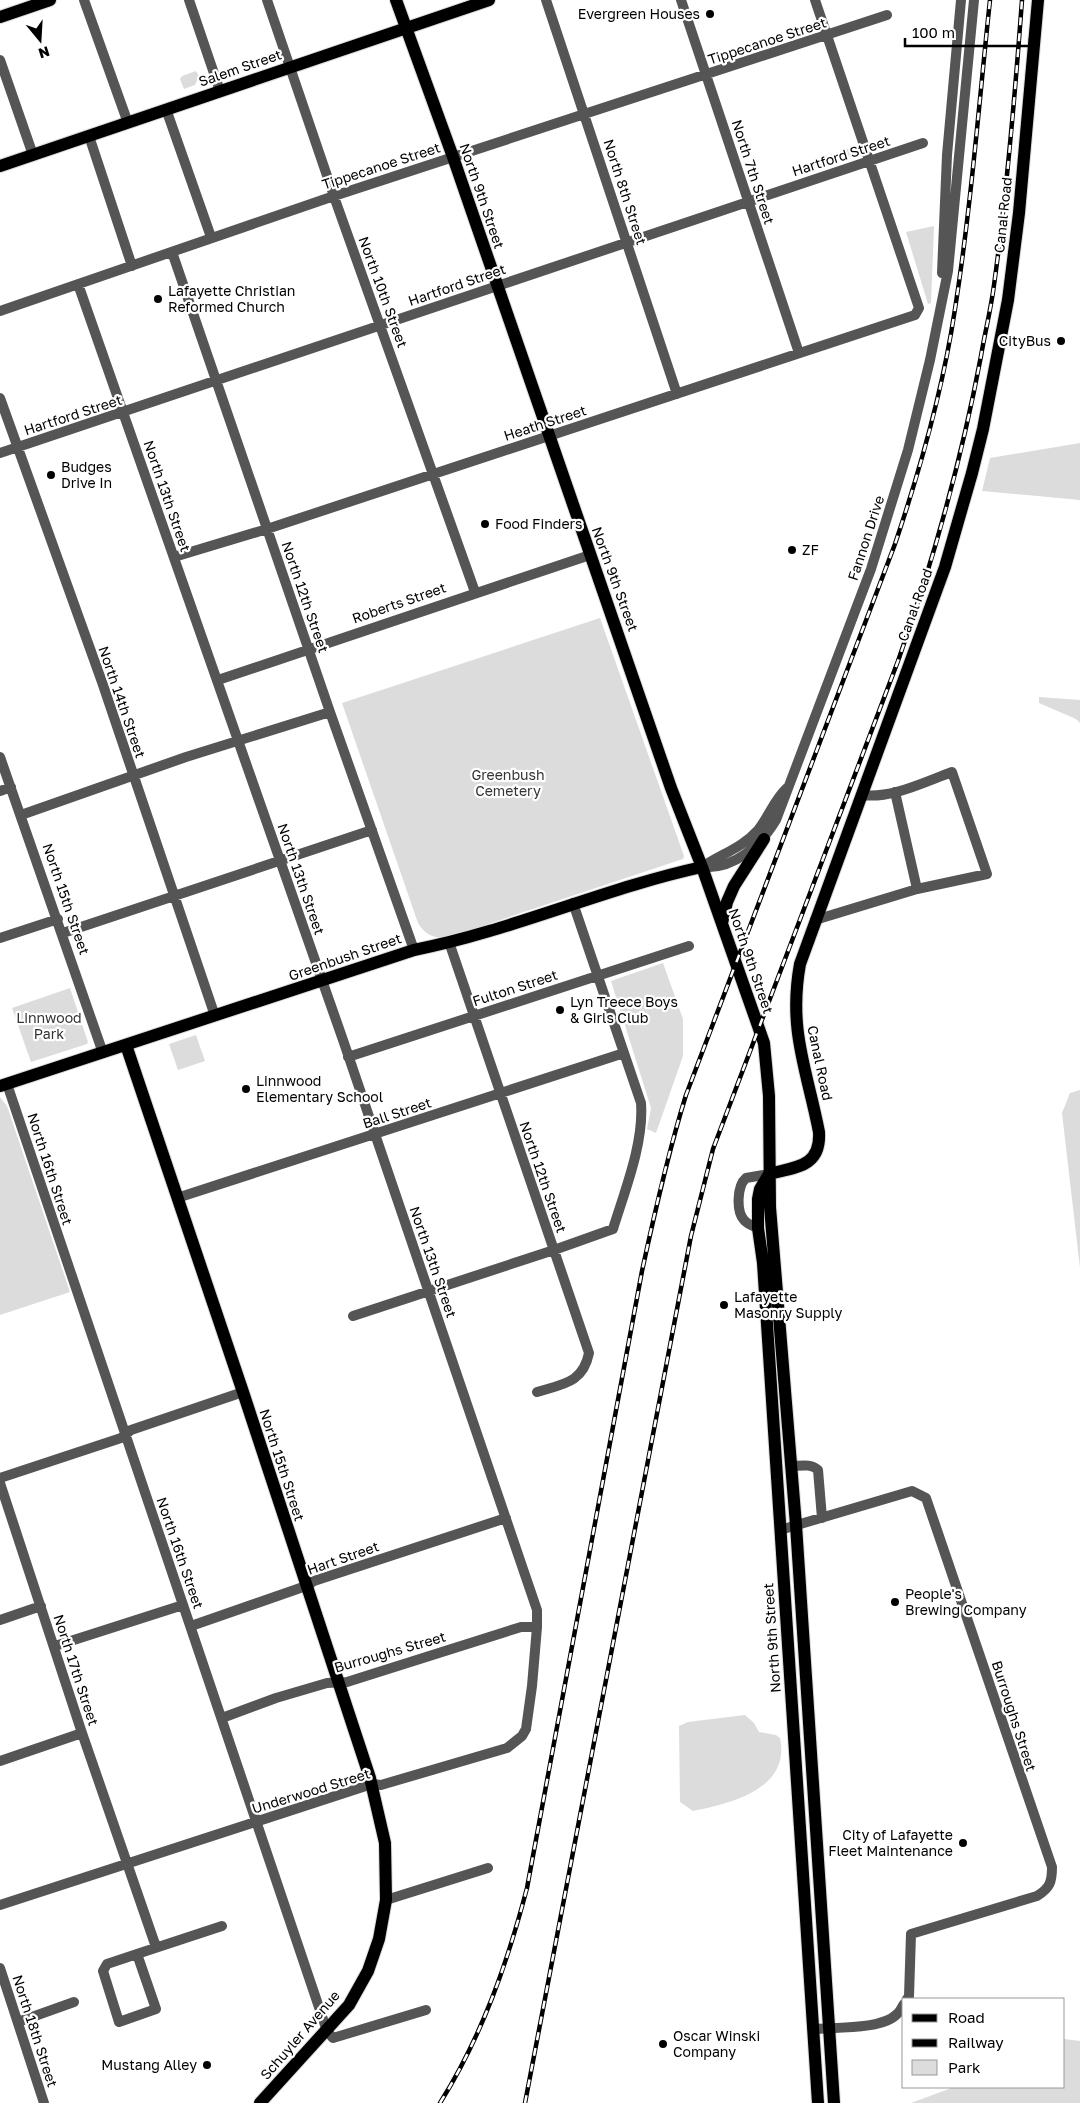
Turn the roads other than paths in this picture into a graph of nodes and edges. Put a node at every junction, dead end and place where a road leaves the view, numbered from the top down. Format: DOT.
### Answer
graph roads {
  1 [pos="50,0"];
  2 [pos="84,0"];
  3 [pos="188,0"];
  4 [pos="267,0"];
  5 [pos="396,0"];
  6 [pos="489,0"];
  7 [pos="546,0"];
  8 [pos="681,0"];
  9 [pos="815,0"];
  10 [pos="959,0"];
  11 [pos="1038,0"];
  12 [pos="974,1"];
  13 [pos="887,15"];
  14 [pos="0,17"];
  15 [pos="406,27"];
  16 [pos="827,35"];
  17 [pos="0,60"];
  18 [pos="289,68"];
  19 [pos="706,75"];
  20 [pos="220,91"];
  21 [pos="166,109"];
  22 [pos="585,114"];
  23 [pos="128,122"];
  24 [pos="89,136"];
  25 [pos="923,143"];
  26 [pos="33,155"];
  27 [pos="453,157"];
  28 [pos="869,161"];
  29 [pos="0,166"];
  30 [pos="334,196"];
  31 [pos="749,202"];
  32 [pos="211,237"];
  33 [pos="627,242"];
  34 [pos="172,252"];
  35 [pos="132,266"];
  36 [pos="78,284"];
  37 [pos="497,286"];
  38 [pos="943,288"];
  39 [pos="0,311"];
  40 [pos="380,325"];
  41 [pos="799,353"];
  42 [pos="215,380"];
  43 [pos="677,394"];
  44 [pos="0,398"];
  45 [pos="123,413"];
  46 [pos="549,437"];
  47 [pos="18,448"];
  48 [pos="0,453"];
  49 [pos="434,474"];
  50 [pos="267,529"];
  51 [pos="590,555"];
  52 [pos="174,557"];
  53 [pos="475,592"];
  54 [pos="309,648"];
  55 [pos="218,680"];
  56 [pos="330,712"];
  57 [pos="238,740"];
  58 [pos="0,756"];
  59 [pos="133,776"];
  60 [pos="11,787"];
  61 [pos="787,788"];
  62 [pos="0,791"];
  63 [pos="895,792"];
  64 [pos="862,794"];
  65 [pos="21,815"];
  66 [pos="372,830"];
  67 [pos="764,840"];
  68 [pos="280,862"];
  69 [pos="702,867"];
  70 [pos="917,889"];
  71 [pos="174,896"];
  72 [pos="572,903"];
  73 [pos="58,920"];
  74 [pos="815,920"];
  75 [pos="722,923"];
  76 [pos="62,933"];
  77 [pos="0,938"];
  78 [pos="449,942"];
  79 [pos="690,946"];
  80 [pos="414,950"];
  81 [pos="597,976"];
  82 [pos="322,981"];
  83 [pos="215,1016"];
  84 [pos="474,1016"];
  85 [pos="126,1045"];
  86 [pos="103,1052"];
  87 [pos="624,1053"];
  88 [pos="348,1057"];
  89 [pos="4,1085"];
  90 [pos="500,1094"];
  91 [pos="375,1135"];
  92 [pos="769,1174"];
  93 [pos="178,1198"];
  94 [pos="758,1228"];
  95 [pos="554,1250"];
  96 [pos="429,1292"];
  97 [pos="353,1316"];
  98 [pos="243,1392"];
  99 [pos="537,1392"];
  100 [pos="126,1434"];
  101 [pos="791,1466"];
  102 [pos="0,1478"];
  103 [pos="0,1483"];
  104 [pos="506,1518"];
  105 [pos="822,1518"];
  106 [pos="796,1525"];
  107 [pos="780,1530"];
  108 [pos="306,1586"];
  109 [pos="184,1605"];
  110 [pos="41,1606"];
  111 [pos="0,1620"];
  112 [pos="191,1626"];
  113 [pos="537,1627"];
  114 [pos="54,1646"];
  115 [pos="338,1683"];
  116 [pos="222,1718"];
  117 [pos="82,1734"];
  118 [pos="0,1761"];
  119 [pos="372,1784"];
  120 [pos="257,1822"];
  121 [pos="127,1865"];
  122 [pos="488,1868"];
  123 [pos="386,1900"];
  124 [pos="0,1905"];
  125 [pos="222,1926"];
  126 [pos="156,1947"];
  127 [pos="137,1954"];
  128 [pos="0,1968"];
  129 [pos="908,1998"];
  130 [pos="74,2002"];
  131 [pos="902,2007"];
  132 [pos="426,2010"];
  133 [pos="18,2022"];
  134 [pos="829,2027"];
  135 [pos="813,2029"];
  136 [pos="327,2031"];
  137 [pos="44,2103"];
  138 [pos="260,2103"];
  139 [pos="818,2103"];
  140 [pos="834,2103"];
  1 -- 14 [label="main road"];
  2 -- 23 [label="street"];
  3 -- 20 [label="street"];
  4 -- 18 [label="street, North 10th Street"];
  5 -- 15 [label="main road, North 9th Street"];
  6 -- 15 [label="main road, Salem Street"];
  7 -- 22 [label="street, North 8th Street"];
  8 -- 19 [label="street, North 7th Street"];
  9 -- 16 [label="street"];
  10 -- 12 [label="street"];
  10 -- 38 [label="street, Fannon Drive"];
  11 -- 64 [label="main road, Canal Road"];
  12 -- 38 [label="street, Fannon Drive"];
  13 -- 16 [label="street, Tippecanoe Street"];
  15 -- 18 [label="main road, Salem Street"];
  15 -- 27 [label="main road, North 9th Street"];
  16 -- 19 [label="street, Tippecanoe Street"];
  16 -- 28 [label="street"];
  17 -- 26 [label="street"];
  18 -- 20 [label="main road, Salem Street"];
  18 -- 30 [label="street, North 10th Street"];
  19 -- 22 [label="street, Tippecanoe Street"];
  19 -- 31 [label="street, North 7th Street"];
  20 -- 21 [label="main road, Salem Street"];
  21 -- 23 [label="main road, Salem Street"];
  21 -- 32 [label="street"];
  22 -- 27 [label="street, Tippecanoe Street"];
  22 -- 33 [label="street, North 8th Street"];
  23 -- 24 [label="main road, Salem Street"];
  24 -- 26 [label="main road, Salem Street"];
  24 -- 35 [label="street"];
  25 -- 28 [label="street, Hartford Street"];
  26 -- 29 [label="main road, Salem Street"];
  27 -- 30 [label="street, Tippecanoe Street"];
  27 -- 37 [label="main road, North 9th Street"];
  28 -- 31 [label="street, Hartford Street"];
  28 -- 41 [label="street, Heath Street"];
  30 -- 32 [label="street, Tippecanoe Street"];
  30 -- 40 [label="street, North 10th Street"];
  31 -- 33 [label="street, Hartford Street"];
  31 -- 41 [label="street, North 7th Street"];
  32 -- 34 [label="street, Tippecanoe Street"];
  33 -- 37 [label="street, Hartford Street"];
  33 -- 43 [label="street, North 8th Street"];
  34 -- 35 [label="street, Tippecanoe Street"];
  34 -- 42 [label="street, North 12th Street"];
  35 -- 36 [label="street, Tippecanoe Street"];
  36 -- 39 [label="street, Tippecanoe Street"];
  36 -- 45 [label="street, North 13th Street"];
  37 -- 40 [label="street, Hartford Street"];
  37 -- 46 [label="main road, North 9th Street"];
  38 -- 61 [label="street, Fannon Drive"];
  40 -- 42 [label="street, Hartford Street"];
  40 -- 49 [label="street, North 10th Street"];
  41 -- 43 [label="street, Heath Street"];
  42 -- 45 [label="street, Hartford Street"];
  42 -- 50 [label="street, North 12th Street"];
  43 -- 46 [label="street, Heath Street"];
  44 -- 47 [label="street, North 14th Street"];
  45 -- 47 [label="street, Hartford Street"];
  45 -- 52 [label="street, North 13th Street"];
  46 -- 49 [label="street, Heath Street"];
  46 -- 51 [label="main road, North 9th Street"];
  47 -- 48 [label="street, Hartford Street"];
  47 -- 59 [label="street, North 14th Street"];
  49 -- 50 [label="street, Heath Street"];
  49 -- 53 [label="street, North 10th Street"];
  50 -- 52 [label="street, Heath Street"];
  50 -- 54 [label="street, North 12th Street"];
  51 -- 53 [label="street, Roberts Street"];
  51 -- 69 [label="main road, North 9th Street"];
  52 -- 55 [label="street, North 13th Street"];
  53 -- 54 [label="street, Roberts Street"];
  54 -- 55 [label="street, Roberts Street"];
  54 -- 56 [label="street, North 12th Street"];
  55 -- 57 [label="street, North 13th Street"];
  56 -- 57 [label="street"];
  56 -- 66 [label="street, North 12th Street"];
  57 -- 59 [label="street"];
  57 -- 68 [label="street, North 13th Street"];
  58 -- 60 [label="street, North 15th Street"];
  59 -- 65 [label="street"];
  59 -- 71 [label="street, North 14th Street"];
  60 -- 62 [label="street"];
  60 -- 65 [label="street, North 15th Street"];
  61 -- 67 [label="street, Fannon Drive"];
  61 -- 69 [label="street, Fannon Drive"];
  63 -- 64 [label="street"];
  63 -- 70 [label="street"];
  63 -- 70 [label="street"];
  64 -- 74 [label="main road, Canal Road"];
  65 -- 73 [label="street, North 15th Street"];
  66 -- 68 [label="street"];
  66 -- 80 [label="street, North 12th Street"];
  67 -- 69 [label="street, Fannon Drive"];
  67 -- 75 [label="main road"];
  68 -- 71 [label="street"];
  68 -- 82 [label="street, North 13th Street"];
  69 -- 72 [label="main road, Greenbush Street"];
  69 -- 75 [label="main road, North 9th Street"];
  70 -- 74 [label="street"];
  71 -- 76 [label="street"];
  71 -- 83 [label="street, North 14th Street"];
  72 -- 78 [label="main road, Greenbush Street"];
  72 -- 81 [label="street"];
  73 -- 76 [label="street, North 15th Street"];
  73 -- 77 [label="street"];
  74 -- 92 [label="main road, Canal Road"];
  75 -- 92 [label="main road, North 9th Street"];
  76 -- 86 [label="street, North 15th Street"];
  78 -- 80 [label="main road, Greenbush Street"];
  78 -- 84 [label="street, North 12th Street"];
  79 -- 81 [label="street, Fulton Street"];
  80 -- 82 [label="main road, Greenbush Street"];
  81 -- 84 [label="street, Fulton Street"];
  81 -- 87 [label="street"];
  82 -- 83 [label="main road, Greenbush Street"];
  82 -- 88 [label="street, North 13th Street"];
  83 -- 85 [label="main road, Greenbush Street"];
  84 -- 88 [label="street, Fulton Street"];
  84 -- 90 [label="street, North 12th Street"];
  85 -- 86 [label="main road, Greenbush Street"];
  85 -- 93 [label="main road, North 15th Street"];
  86 -- 89 [label="main road, Greenbush Street"];
  87 -- 90 [label="street, Ball Street"];
  87 -- 95 [label="street"];
  88 -- 91 [label="street, North 13th Street"];
  89 -- 100 [label="street, North 16th Street"];
  90 -- 91 [label="street, Ball Street"];
  90 -- 95 [label="street, North 12th Street"];
  91 -- 93 [label="street, Ball Street"];
  91 -- 96 [label="street, North 13th Street"];
  92 -- 94 [label="main road, North 9th Street"];
  92 -- 94 [label="street"];
  92 -- 101 [label="main road, North 9th Street"];
  93 -- 98 [label="main road, North 15th Street"];
  94 -- 107 [label="main road, North 9th Street"];
  95 -- 96 [label="street"];
  95 -- 99 [label="street, North 12th Street"];
  96 -- 97 [label="street"];
  96 -- 104 [label="street, North 13th Street"];
  98 -- 100 [label="street"];
  98 -- 108 [label="main road, North 15th Street"];
  100 -- 102 [label="street"];
  100 -- 109 [label="street, North 16th Street"];
  101 -- 105 [label="street"];
  101 -- 106 [label="main road, North 9th Street"];
  103 -- 110 [label="street, North 17th Street"];
  104 -- 108 [label="street, Hart Street"];
  104 -- 113 [label="street, North 13th Street"];
  105 -- 106 [label="street, Burroughs Street"];
  105 -- 129 [label="street, Burroughs Street"];
  106 -- 107 [label="street, Burroughs Street"];
  106 -- 134 [label="main road, North 9th Street"];
  107 -- 135 [label="main road, North 9th Street"];
  108 -- 112 [label="street, Hart Street"];
  108 -- 115 [label="main road, North 15th Street"];
  109 -- 112 [label="street, North 16th Street"];
  109 -- 114 [label="street"];
  110 -- 111 [label="street"];
  110 -- 114 [label="street, North 17th Street"];
  112 -- 116 [label="street, North 16th Street"];
  113 -- 115 [label="street, Burroughs Street"];
  113 -- 119 [label="street, Underwood Street"];
  114 -- 117 [label="street, North 17th Street"];
  115 -- 116 [label="street, Burroughs Street"];
  115 -- 119 [label="main road, North 15th Street"];
  116 -- 120 [label="street, North 16th Street"];
  117 -- 118 [label="street"];
  117 -- 121 [label="street, North 17th Street"];
  119 -- 120 [label="street, Underwood Street"];
  119 -- 123 [label="main road, North 15th Street"];
  120 -- 121 [label="street, Underwood Street"];
  120 -- 136 [label="street, North 16th Street"];
  121 -- 124 [label="street, Underwood Street"];
  121 -- 126 [label="street, North 17th Street"];
  122 -- 123 [label="street"];
  123 -- 136 [label="main road, Schuyler Avenue"];
  125 -- 126 [label="street"];
  126 -- 127 [label="street"];
  127 -- 127 [label="street"];
  128 -- 133 [label="street, North 18th Street"];
  130 -- 133 [label="street"];
  131 -- 134 [label="street"];
  132 -- 136 [label="street"];
  133 -- 137 [label="street, North 18th Street"];
  134 -- 135 [label="street"];
  134 -- 140 [label="main road, North 9th Street"];
  135 -- 139 [label="main road, North 9th Street"];
  136 -- 138 [label="main road, Schuyler Avenue"];
}
